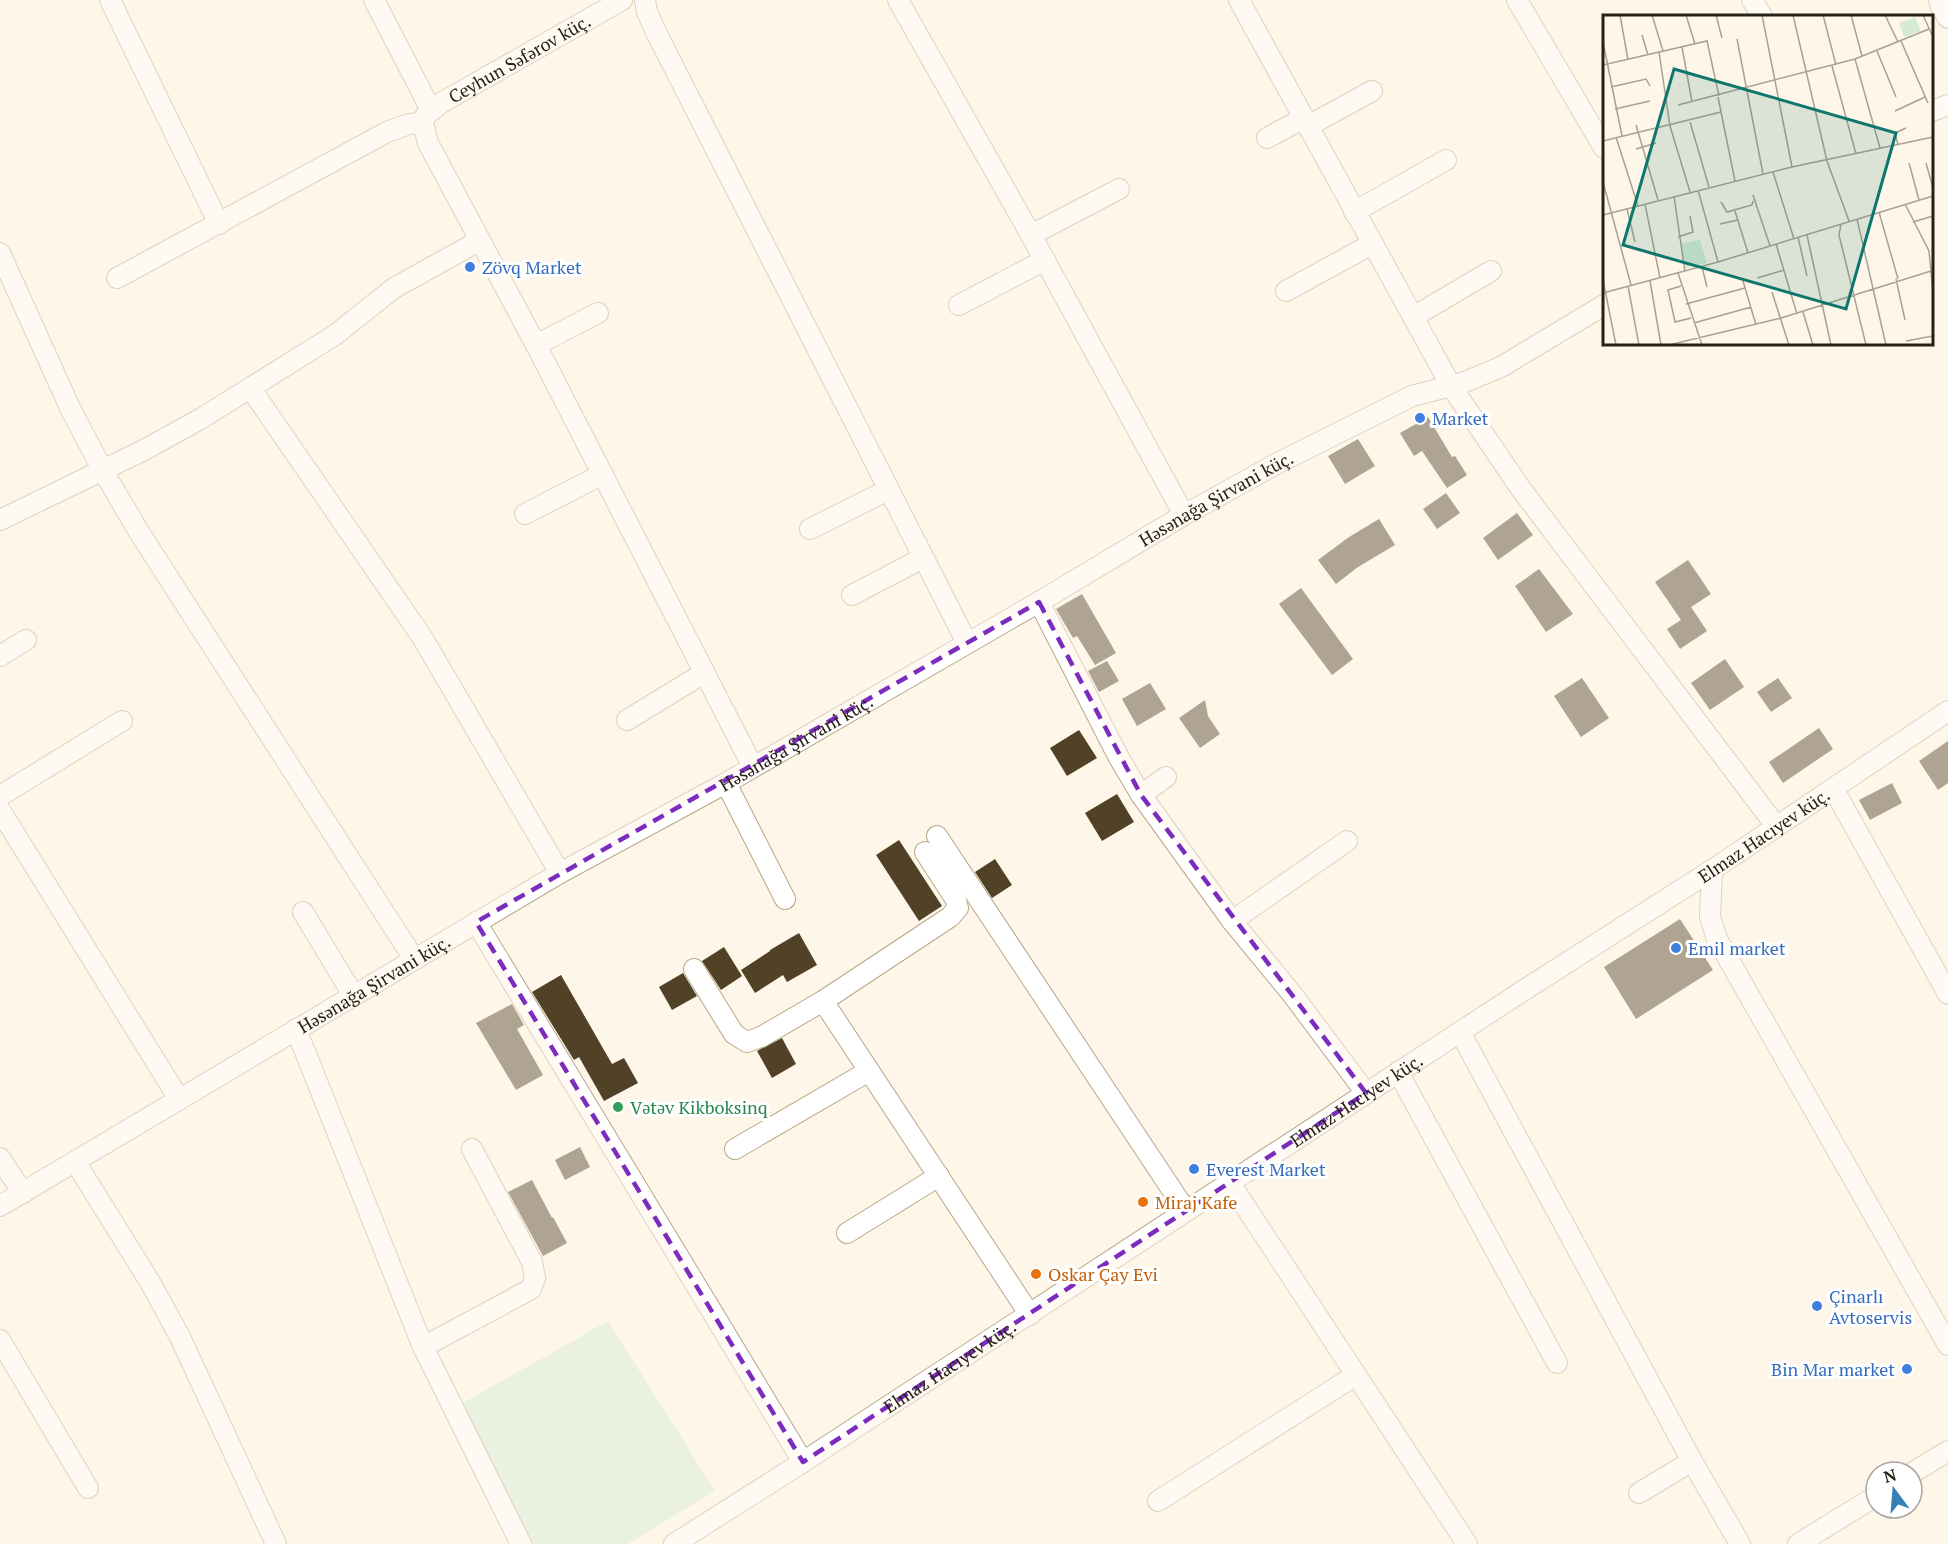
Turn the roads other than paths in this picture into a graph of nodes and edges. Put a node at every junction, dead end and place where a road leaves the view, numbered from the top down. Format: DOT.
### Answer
graph roads {
  1 [pos="110,0"];
  2 [pos="374,0"];
  3 [pos="622,0"];
  4 [pos="645,0"];
  5 [pos="898,0"];
  6 [pos="1239,0"];
  7 [pos="1517,0"];
  8 [pos="1752,0"];
  9 [pos="1939,0"];
  10 [pos="1761,15"];
  11 [pos="1948,18"];
  12 [pos="1372,91"];
  13 [pos="427,116"];
  14 [pos="1306,122"];
  15 [pos="1268,138"];
  16 [pos="1603,145"];
  17 [pos="1446,160"];
  18 [pos="1119,189"];
  19 [pos="1354,212"];
  20 [pos="219,224"];
  21 [pos="1031,235"];
  22 [pos="479,241"];
  23 [pos="1372,244"];
  24 [pos="0,253"];
  25 [pos="1045,260"];
  26 [pos="1491,272"];
  27 [pos="117,278"];
  28 [pos="1286,291"];
  29 [pos="959,305"];
  30 [pos="1603,306"];
  31 [pos="598,313"];
  32 [pos="1413,317"];
  33 [pos="536,345"];
  34 [pos="1451,386"];
  35 [pos="251,389"];
  36 [pos="102,469"];
  37 [pos="603,474"];
  38 [pos="888,490"];
  39 [pos="525,514"];
  40 [pos="1184,515"];
  41 [pos="0,519"];
  42 [pos="810,530"];
  43 [pos="923,558"];
  44 [pos="852,595"];
  45 [pos="1039,602"];
  46 [pos="26,640"];
  47 [pos="966,644"];
  48 [pos="0,656"];
  49 [pos="705,673"];
  50 [pos="1948,711"];
  51 [pos="627,720"];
  52 [pos="122,721"];
  53 [pos="753,767"];
  54 [pos="1166,777"];
  55 [pos="726,783"];
  56 [pos="1833,788"];
  57 [pos="1141,795"];
  58 [pos="0,796"];
  59 [pos="0,810"];
  60 [pos="1776,826"];
  61 [pos="937,836"];
  62 [pos="1347,841"];
  63 [pos="925,852"];
  64 [pos="1712,870"];
  65 [pos="560,873"];
  66 [pos="785,899"];
  67 [pos="303,912"];
  68 [pos="1232,921"];
  69 [pos="476,922"];
  70 [pos="414,959"];
  71 [pos="694,969"];
  72 [pos="1948,994"];
  73 [pos="353,995"];
  74 [pos="823,1001"];
  75 [pos="296,1029"];
  76 [pos="1460,1032"];
  77 [pos="869,1071"];
  78 [pos="1398,1072"];
  79 [pos="1366,1093"];
  80 [pos="179,1099"];
  81 [pos="472,1149"];
  82 [pos="735,1149"];
  83 [pos="0,1158"];
  84 [pos="76,1163"];
  85 [pos="939,1176"];
  86 [pos="1230,1183"];
  87 [pos="23,1193"];
  88 [pos="0,1206"];
  89 [pos="1186,1211"];
  90 [pos="847,1233"];
  91 [pos="1030,1315"];
  92 [pos="0,1340"];
  93 [pos="1948,1345"];
  94 [pos="423,1347"];
  95 [pos="1557,1363"];
  96 [pos="1356,1375"];
  97 [pos="1948,1451"];
  98 [pos="1692,1461"];
  99 [pos="803,1462"];
  100 [pos="1924,1466"];
  101 [pos="88,1488"];
  102 [pos="1639,1493"];
  103 [pos="1158,1501"];
  104 [pos="1864,1503"];
  105 [pos="684,1541"];
  106 [pos="276,1544"];
  107 [pos="521,1544"];
  108 [pos="1467,1544"];
  109 [pos="1740,1544"];
  110 [pos="1798,1544"];
  1 -- 20 [label="street"];
  2 -- 13 [label="street"];
  3 -- 13 [label="street, Ceyhun Səfərov küç."];
  4 -- 38 [label="street"];
  5 -- 21 [label="street"];
  6 -- 14 [label="street"];
  7 -- 16 [label="street"];
  8 -- 10 [label="street"];
  9 -- 11 [label="street"];
  12 -- 14 [label="street"];
  13 -- 20 [label="street, Ceyhun Səfərov küç."];
  13 -- 22 [label="street"];
  14 -- 15 [label="street"];
  14 -- 19 [label="street"];
  17 -- 19 [label="street"];
  18 -- 21 [label="street"];
  19 -- 23 [label="street"];
  20 -- 27 [label="street, Ceyhun Səfərov küç."];
  21 -- 25 [label="street"];
  22 -- 33 [label="street"];
  22 -- 35 [label="street"];
  23 -- 28 [label="street"];
  23 -- 32 [label="street"];
  24 -- 36 [label="street"];
  25 -- 29 [label="street"];
  25 -- 40 [label="street"];
  26 -- 32 [label="street"];
  30 -- 34 [label="street, Həsənağa Şirvani küç."];
  31 -- 33 [label="street"];
  32 -- 34 [label="street"];
  33 -- 37 [label="street"];
  34 -- 40 [label="street, Həsənağa Şirvani küç."];
  34 -- 60 [label="street"];
  35 -- 36 [label="street"];
  35 -- 65 [label="street"];
  36 -- 41 [label="street"];
  36 -- 70 [label="street"];
  37 -- 39 [label="street"];
  37 -- 49 [label="street"];
  38 -- 42 [label="street"];
  38 -- 43 [label="street"];
  40 -- 45 [label="street, Həsənağa Şirvani küç."];
  43 -- 44 [label="street"];
  43 -- 47 [label="street"];
  45 -- 47 [label="street, Həsənağa Şirvani küç."];
  45 -- 57 [label="street"];
  46 -- 48 [label="street"];
  47 -- 53 [label="street, Həsənağa Şirvani küç."];
  49 -- 51 [label="street"];
  49 -- 53 [label="street"];
  50 -- 56 [label="street, Elmaz Hacıyev küç."];
  52 -- 58 [label="street"];
  53 -- 55 [label="street, Həsənağa Şirvani küç."];
  54 -- 57 [label="street"];
  55 -- 65 [label="street, Həsənağa Şirvani küç."];
  55 -- 66 [label="street"];
  56 -- 60 [label="street, Elmaz Hacıyev küç."];
  56 -- 72 [label="street"];
  57 -- 68 [label="street"];
  59 -- 80 [label="street"];
  60 -- 64 [label="street, Elmaz Hacıyev küç."];
  61 -- 89 [label="street"];
  62 -- 68 [label="street"];
  63 -- 74 [label="street"];
  64 -- 76 [label="street, Elmaz Hacıyev küç."];
  64 -- 93 [label="street"];
  65 -- 69 [label="street, Həsənağa Şirvani küç."];
  67 -- 73 [label="street"];
  68 -- 79 [label="street"];
  69 -- 70 [label="street, Həsənağa Şirvani küç."];
  69 -- 99 [label="street"];
  70 -- 73 [label="street, Həsənağa Şirvani küç."];
  71 -- 74 [label="street"];
  73 -- 75 [label="street, Həsənağa Şirvani küç."];
  74 -- 77 [label="street"];
  75 -- 80 [label="street, Həsənağa Şirvani küç."];
  75 -- 94 [label="street"];
  76 -- 78 [label="street, Elmaz Hacıyev küç."];
  76 -- 98 [label="street"];
  77 -- 82 [label="street"];
  77 -- 85 [label="street"];
  78 -- 79 [label="street, Elmaz Hacıyev küç."];
  78 -- 95 [label="street"];
  79 -- 86 [label="street, Elmaz Hacıyev küç."];
  80 -- 84 [label="street, Həsənağa Şirvani küç."];
  81 -- 94 [label="street"];
  83 -- 87 [label="street"];
  84 -- 87 [label="street, Həsənağa Şirvani küç."];
  84 -- 106 [label="street"];
  85 -- 90 [label="street"];
  85 -- 91 [label="street"];
  86 -- 89 [label="street, Elmaz Hacıyev küç."];
  86 -- 96 [label="street"];
  87 -- 88 [label="street, Həsənağa Şirvani küç."];
  89 -- 91 [label="street, Elmaz Hacıyev küç."];
  91 -- 99 [label="street, Elmaz Hacıyev küç."];
  92 -- 101 [label="street"];
  94 -- 107 [label="street"];
  96 -- 103 [label="street"];
  96 -- 108 [label="street"];
  97 -- 100 [label="street"];
  98 -- 102 [label="street"];
  98 -- 109 [label="street"];
  99 -- 105 [label="street, Elmaz Hacıyev küç."];
  104 -- 110 [label="street"];
}
